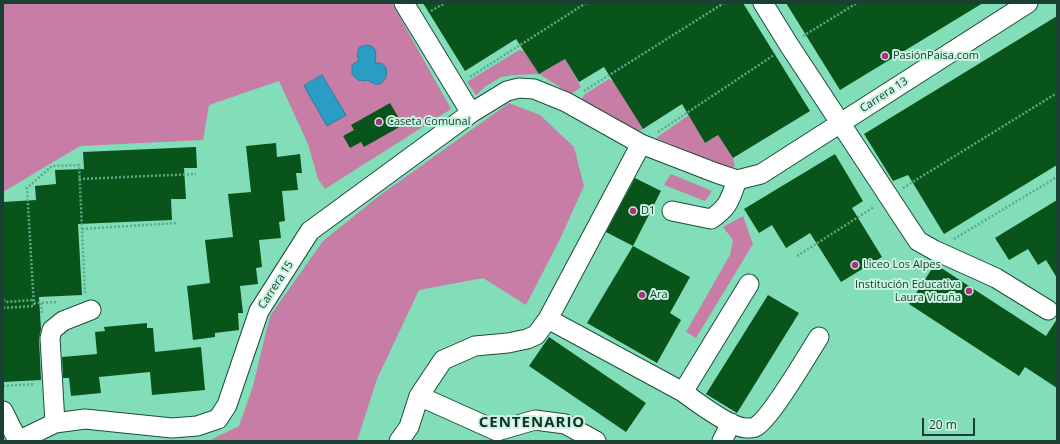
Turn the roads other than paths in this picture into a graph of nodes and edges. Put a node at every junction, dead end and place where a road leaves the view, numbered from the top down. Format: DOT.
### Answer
graph roads {
  1 [pos="404,3"];
  2 [pos="763,3"];
  3 [pos="1028,3"];
  4 [pos="471,113"];
  5 [pos="840,123"];
  6 [pos="641,144"];
  7 [pos="737,180"];
  8 [pos="672,211"];
  9 [pos="749,284"];
  10 [pos="88,305"];
  11 [pos="1048,310"];
  12 [pos="548,319"];
  13 [pos="819,337"];
  14 [pos="683,392"];
  15 [pos="419,396"];
  16 [pos="3,411"];
  17 [pos="55,423"];
  18 [pos="731,423"];
  19 [pos="18,441"];
  20 [pos="399,441"];
  21 [pos="596,441"];
  22 [pos="722,441"];
  1 -- 4 [label="street"];
  2 -- 5 [label="street"];
  3 -- 5 [label="street, Carrera 13"];
  4 -- 6 [label="street, Carrera 15"];
  4 -- 17 [label="street, Carrera 15"];
  5 -- 7 [label="street, Carrera 13"];
  5 -- 11 [label="street"];
  6 -- 7 [label="street"];
  6 -- 12 [label="street"];
  7 -- 8 [label="street"];
  9 -- 14 [label="street"];
  10 -- 17 [label="street"];
  12 -- 14 [label="street"];
  12 -- 15 [label="street"];
  13 -- 18 [label="street"];
  14 -- 18 [label="street"];
  15 -- 20 [label="street"];
  15 -- 21 [label="street"];
  16 -- 19 [label="street"];
  17 -- 19 [label="street, Carrera 15"];
  18 -- 22 [label="street"];
}
